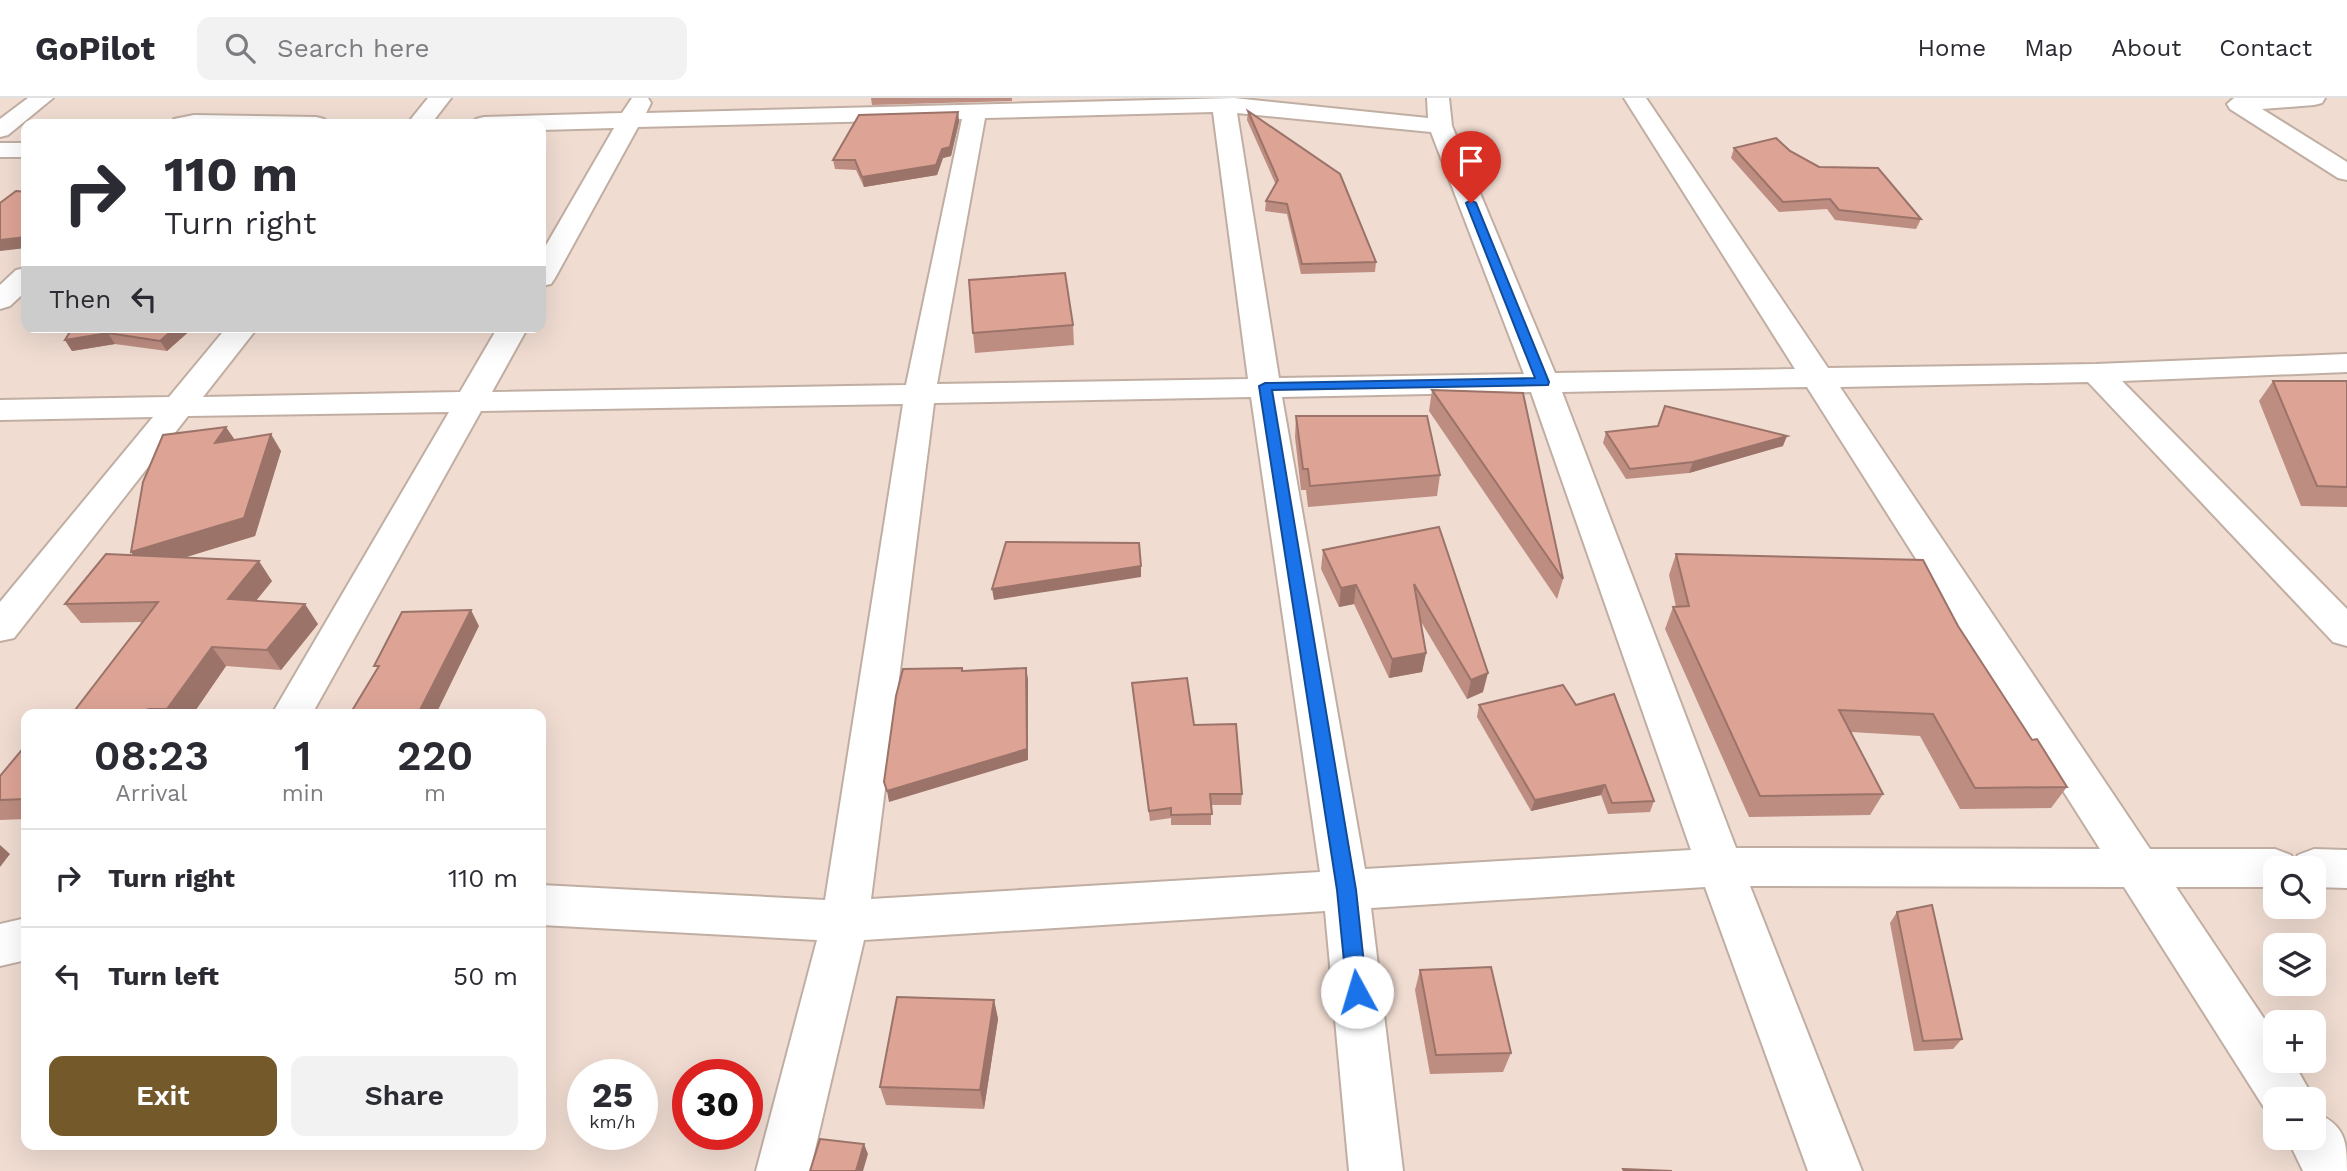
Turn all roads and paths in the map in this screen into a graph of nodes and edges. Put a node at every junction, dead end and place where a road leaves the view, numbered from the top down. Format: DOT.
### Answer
graph roads {
  1 [pos="42,98"];
  2 [pos="222,98"];
  3 [pos="440,98"];
  4 [pos="1635,98"];
  5 [pos="2314,98"];
  6 [pos="1223,102"];
  7 [pos="839,107"];
  8 [pos="636,109"];
  9 [pos="975,110"];
  10 [pos="1439,112"];
  11 [pos="194,119"];
  12 [pos="423,119"];
  13 [pos="535,119"];
  14 [pos="0,130"];
  15 [pos="0,150"];
  16 [pos="21,150"];
  17 [pos="2347,173"];
  18 [pos="546,269"];
  19 [pos="21,281"];
  20 [pos="0,300"];
  21 [pos="238,333"];
  22 [pos="510,333"];
  23 [pos="2347,363"];
  24 [pos="2096,373"];
  25 [pos="1820,377"];
  26 [pos="1543,382"];
  27 [pos="1265,386"];
  28 [pos="920,393"];
  29 [pos="472,400"];
  30 [pos="180,405"];
  31 [pos="0,410"];
  32 [pos="0,628"];
  33 [pos="2347,632"];
  34 [pos="295,709"];
  35 [pos="1720,867"];
  36 [pos="2139,868"];
  37 [pos="2263,868"];
  38 [pos="2326,869"];
  39 [pos="2347,869"];
  40 [pos="1346,890"];
  41 [pos="546,905"];
  42 [pos="845,921"];
  43 [pos="21,940"];
  44 [pos="0,945"];
  45 [pos="2280,1087"];
  46 [pos="2321,1150"];
  47 [pos="783,1171"];
  48 [pos="1376,1171"];
  49 [pos="1836,1171"];
  50 [pos="2334,1171"];
  1 -- 14 [label="street"];
  2 -- 11 [label="street"];
  3 -- 12 [label="street"];
  4 -- 25 [label="street"];
  5 -- 17 [label="street"];
  6 -- 9 [label="street"];
  6 -- 10 [label="street"];
  6 -- 27 [label="street"];
  7 -- 8 [label="street"];
  7 -- 9 [label="street"];
  8 -- 13 [label="street"];
  8 -- 18 [label="street"];
  9 -- 28 [label="street"];
  10 -- 26 [label="street"];
  15 -- 16 [label="street"];
  19 -- 20 [label="street"];
  21 -- 30 [label="street"];
  22 -- 29 [label="street"];
  23 -- 24 [label="street"];
  24 -- 25 [label="street"];
  24 -- 33 [label="street"];
  25 -- 26 [label="street"];
  25 -- 36 [label="street"];
  26 -- 27 [label="street"];
  26 -- 35 [label="street"];
  27 -- 28 [label="street"];
  27 -- 40 [label="street"];
  28 -- 29 [label="street"];
  28 -- 42 [label="street"];
  29 -- 30 [label="street"];
  29 -- 34 [label="street"];
  30 -- 31 [label="street"];
  30 -- 32 [label="street"];
  35 -- 36 [label="street"];
  35 -- 40 [label="street"];
  35 -- 49 [label="street"];
  36 -- 37 [label="street"];
  36 -- 45 [label="street"];
  38 -- 39 [label="street"];
  40 -- 42 [label="street"];
  40 -- 48 [label="street"];
  41 -- 42 [label="street"];
  42 -- 47 [label="street"];
  43 -- 44 [label="street"];
  46 -- 50 [label="street"];
}
